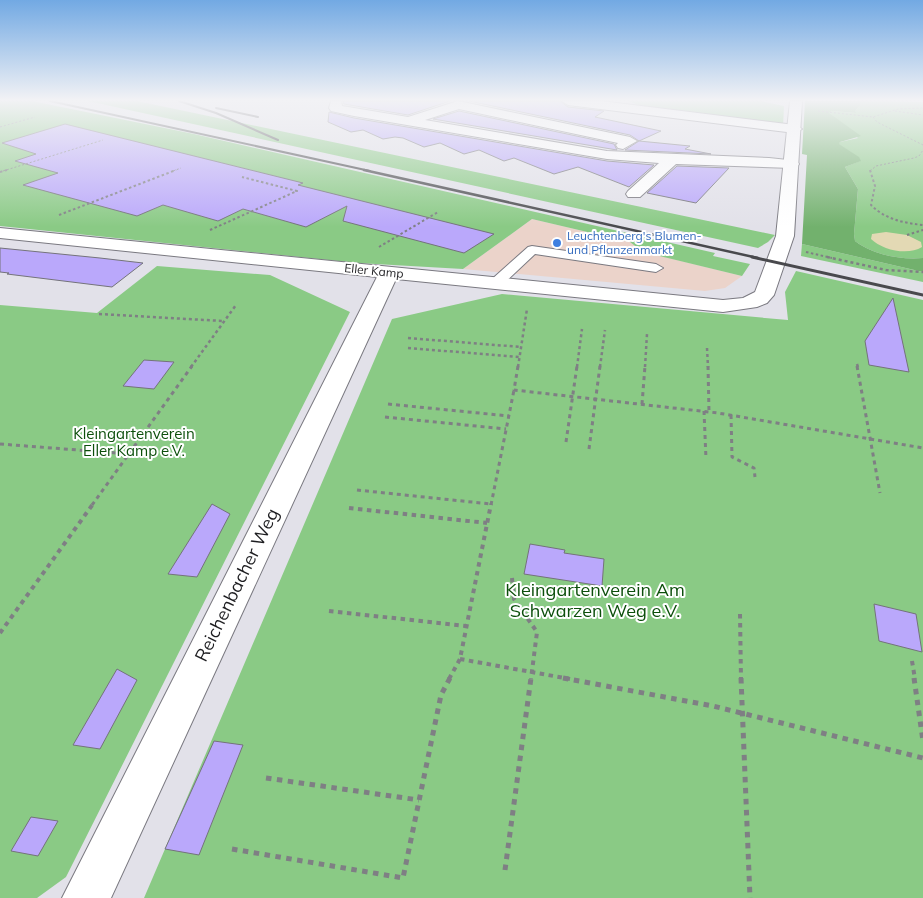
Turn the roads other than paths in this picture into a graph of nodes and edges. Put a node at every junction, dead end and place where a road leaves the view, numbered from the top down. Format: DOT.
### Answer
graph roads {
  1 [pos="534,143"];
  2 [pos="626,143"];
  3 [pos="794,143"];
  4 [pos="607,155"];
  5 [pos="671,160"];
  6 [pos="792,164"];
  7 [pos="634,194"];
  8 [pos="0,233"];
  9 [pos="656,268"];
  10 [pos="388,272"];
  11 [pos="496,283"];
  12 [pos="86,898"];
  1 -- 4 [label="street"];
  2 -- 4 [label="street"];
  3 -- 6 [label="street"];
  4 -- 5 [label="street"];
  5 -- 6 [label="street"];
  5 -- 7 [label="street"];
  6 -- 11 [label="street, Eller Kamp"];
  8 -- 10 [label="street, Eller Kamp"];
  9 -- 11 [label="lane"];
  10 -- 11 [label="street, Eller Kamp"];
  10 -- 12 [label="street, Reichenbacher Weg"];
}
